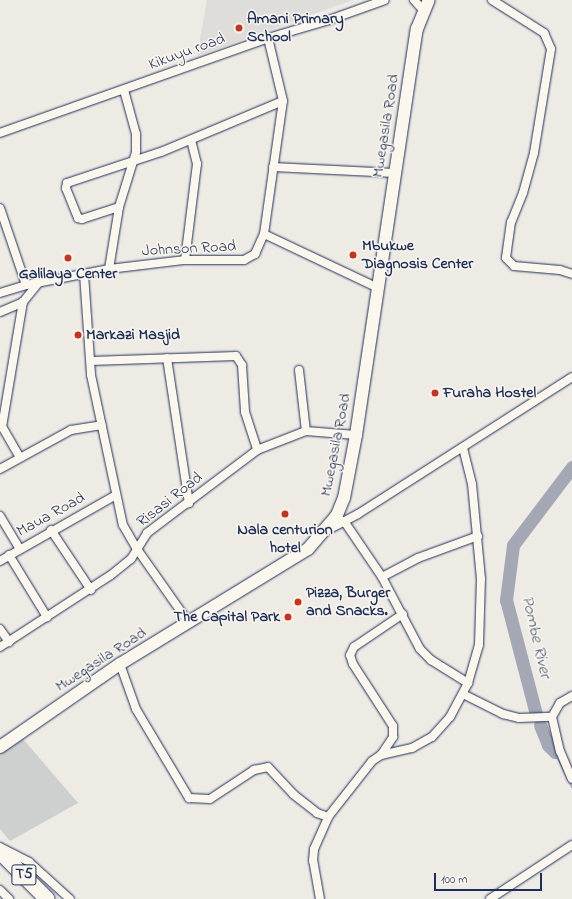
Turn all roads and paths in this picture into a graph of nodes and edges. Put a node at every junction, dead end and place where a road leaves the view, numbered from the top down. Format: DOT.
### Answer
graph roads {
  1 [pos="385,0"];
  2 [pos="414,0"];
  3 [pos="492,0"];
  4 [pos="426,5"];
  5 [pos="268,38"];
  6 [pos="124,90"];
  7 [pos="283,101"];
  8 [pos="0,133"];
  9 [pos="191,140"];
  10 [pos="132,162"];
  11 [pos="274,167"];
  12 [pos="395,173"];
  13 [pos="119,207"];
  14 [pos="0,208"];
  15 [pos="264,234"];
  16 [pos="185,260"];
  17 [pos="109,269"];
  18 [pos="84,274"];
  19 [pos="572,274"];
  20 [pos="39,282"];
  21 [pos="26,285"];
  22 [pos="378,288"];
  23 [pos="0,293"];
  24 [pos="23,302"];
  25 [pos="0,312"];
  26 [pos="167,358"];
  27 [pos="91,361"];
  28 [pos="299,370"];
  29 [pos="572,377"];
  30 [pos="1,425"];
  31 [pos="102,425"];
  32 [pos="306,431"];
  33 [pos="356,435"];
  34 [pos="463,447"];
  35 [pos="257,450"];
  36 [pos="20,457"];
  37 [pos="0,470"];
  38 [pos="116,495"];
  39 [pos="189,503"];
  40 [pos="0,516"];
  41 [pos="344,521"];
  42 [pos="51,530"];
  43 [pos="324,532"];
  44 [pos="478,536"];
  45 [pos="19,548"];
  46 [pos="137,550"];
  47 [pos="9,555"];
  48 [pos="0,561"];
  49 [pos="382,577"];
  50 [pos="91,590"];
  51 [pos="403,614"];
  52 [pos="47,617"];
  53 [pos="189,623"];
  54 [pos="0,629"];
  55 [pos="9,642"];
  56 [pos="0,647"];
  57 [pos="120,664"];
  58 [pos="468,683"];
  59 [pos="463,694"];
  60 [pos="572,696"];
  61 [pos="552,717"];
  62 [pos="0,746"];
  63 [pos="381,755"];
  64 [pos="572,779"];
  65 [pos="328,817"];
  66 [pos="572,844"];
  67 [pos="0,847"];
  68 [pos="0,852"];
  69 [pos="0,890"];
  70 [pos="9,899"];
  71 [pos="47,899"];
  72 [pos="70,899"];
  73 [pos="320,899"];
  74 [pos="490,899"];
  1 -- 5 [label="street, Kikuyu road"];
  2 -- 4 [label="street"];
  3 -- 19 [label="street"];
  4 -- 12 [label="street, Mwegasila Road"];
  5 -- 6 [label="street, Kikuyu road"];
  5 -- 7 [label="street, Johnson Road"];
  6 -- 8 [label="street, Kikuyu road"];
  6 -- 10 [label="street"];
  7 -- 9 [label="street"];
  7 -- 11 [label="street, Johnson Road"];
  9 -- 10 [label="street"];
  9 -- 16 [label="street"];
  10 -- 13 [label="street"];
  10 -- 13 [label="street"];
  11 -- 12 [label="street"];
  11 -- 15 [label="street, Johnson Road"];
  12 -- 22 [label="street, Mwegasila Road"];
  13 -- 17 [label="street"];
  14 -- 21 [label="street"];
  15 -- 16 [label="street, Johnson Road"];
  15 -- 22 [label="street"];
  16 -- 17 [label="street, Johnson Road"];
  17 -- 18 [label="street, Johnson Road"];
  18 -- 20 [label="street, Johnson Road"];
  18 -- 27 [label="street"];
  20 -- 21 [label="street, Johnson Road"];
  20 -- 24 [label="street"];
  21 -- 23 [label="street, Johnson Road"];
  22 -- 33 [label="street, Mwegasila Road"];
  24 -- 25 [label="street"];
  24 -- 30 [label="street"];
  26 -- 27 [label="street"];
  26 -- 35 [label="street"];
  26 -- 39 [label="street"];
  27 -- 31 [label="street"];
  28 -- 32 [label="street"];
  29 -- 34 [label="street"];
  30 -- 36 [label="street"];
  31 -- 36 [label="street"];
  31 -- 38 [label="street"];
  32 -- 33 [label="street, Risasi Road"];
  32 -- 35 [label="street, Risasi Road"];
  33 -- 43 [label="street, Mwegasila Road"];
  34 -- 41 [label="street"];
  34 -- 44 [label="street"];
  35 -- 39 [label="street, Risasi Road"];
  36 -- 37 [label="street"];
  38 -- 42 [label="street, Maua Road"];
  38 -- 46 [label="street"];
  39 -- 46 [label="street, Risasi Road"];
  40 -- 45 [label="street"];
  41 -- 43 [label="street"];
  41 -- 49 [label="street"];
  42 -- 45 [label="street, Maua Road"];
  42 -- 50 [label="street"];
  43 -- 53 [label="street, Mwegasila Road"];
  44 -- 49 [label="street"];
  44 -- 58 [label="street"];
  45 -- 47 [label="street, Maua Road"];
  46 -- 50 [label="street, Risasi Road"];
  46 -- 53 [label="street"];
  47 -- 48 [label="street, Maua Road"];
  47 -- 52 [label="street"];
  49 -- 51 [label="street"];
  50 -- 52 [label="street, Risasi Road"];
  51 -- 58 [label="street"];
  51 -- 63 [label="street"];
  52 -- 55 [label="street, Risasi Road"];
  53 -- 57 [label="street, Mwegasila Road"];
  54 -- 55 [label="street"];
  55 -- 56 [label="street, Risasi Road"];
  57 -- 62 [label="street, Mwegasila Road"];
  57 -- 65 [label="street"];
  58 -- 59 [label="street"];
  59 -- 61 [label="street"];
  59 -- 63 [label="street"];
  60 -- 61 [label="street"];
  61 -- 64 [label="street"];
  63 -- 65 [label="street"];
  65 -- 73 [label="street"];
  66 -- 74 [label="street"];
  67 -- 72 [label="street"];
  68 -- 71 [label="highway, T5"];
  69 -- 70 [label="street"];
}
